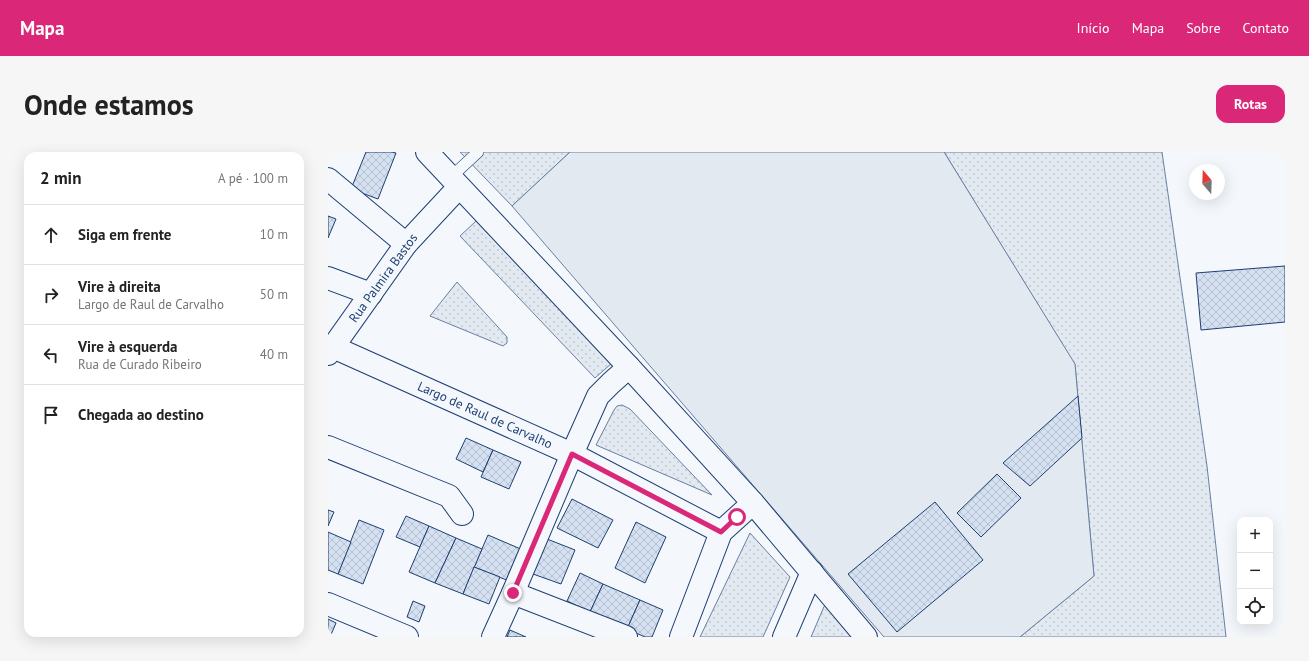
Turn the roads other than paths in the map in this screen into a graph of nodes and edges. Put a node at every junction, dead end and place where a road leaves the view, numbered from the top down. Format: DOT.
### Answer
graph roads {
  1 [pos="426,152"];
  2 [pos="478,152"];
  3 [pos="328,180"];
  4 [pos="454,183"];
  5 [pos="406,244"];
  6 [pos="328,278"];
  7 [pos="371,294"];
  8 [pos="331,351"];
  9 [pos="629,367"];
  10 [pos="328,448"];
  11 [pos="572,454"];
  12 [pos="753,503"];
  13 [pos="462,514"];
  14 [pos="721,532"];
  15 [pos="812,572"];
  16 [pos="513,593"];
  17 [pos="328,604"];
  18 [pos="406,637"];
  19 [pos="493,637"];
  20 [pos="626,637"];
  21 [pos="681,637"];
  22 [pos="784,637"];
  23 [pos="866,637"];
  1 -- 4 [label="street"];
  2 -- 4 [label="lane"];
  3 -- 5 [label="street"];
  4 -- 5 [label="street, Rua Palmira Bastos"];
  4 -- 9 [label="street"];
  5 -- 7 [label="street, Rua Palmira Bastos"];
  6 -- 7 [label="street"];
  7 -- 8 [label="street, Rua Palmira Bastos"];
  8 -- 11 [label="street, Largo de Raul de Carvalho"];
  9 -- 11 [label="street"];
  9 -- 12 [label="street"];
  10 -- 13 [label="street"];
  11 -- 14 [label="street, Largo de Raul de Carvalho"];
  11 -- 16 [label="street"];
  12 -- 14 [label="street"];
  12 -- 15 [label="street"];
  14 -- 21 [label="street"];
  15 -- 22 [label="street"];
  15 -- 23 [label="street"];
  16 -- 19 [label="street"];
  16 -- 20 [label="street"];
  17 -- 18 [label="street"];
}
